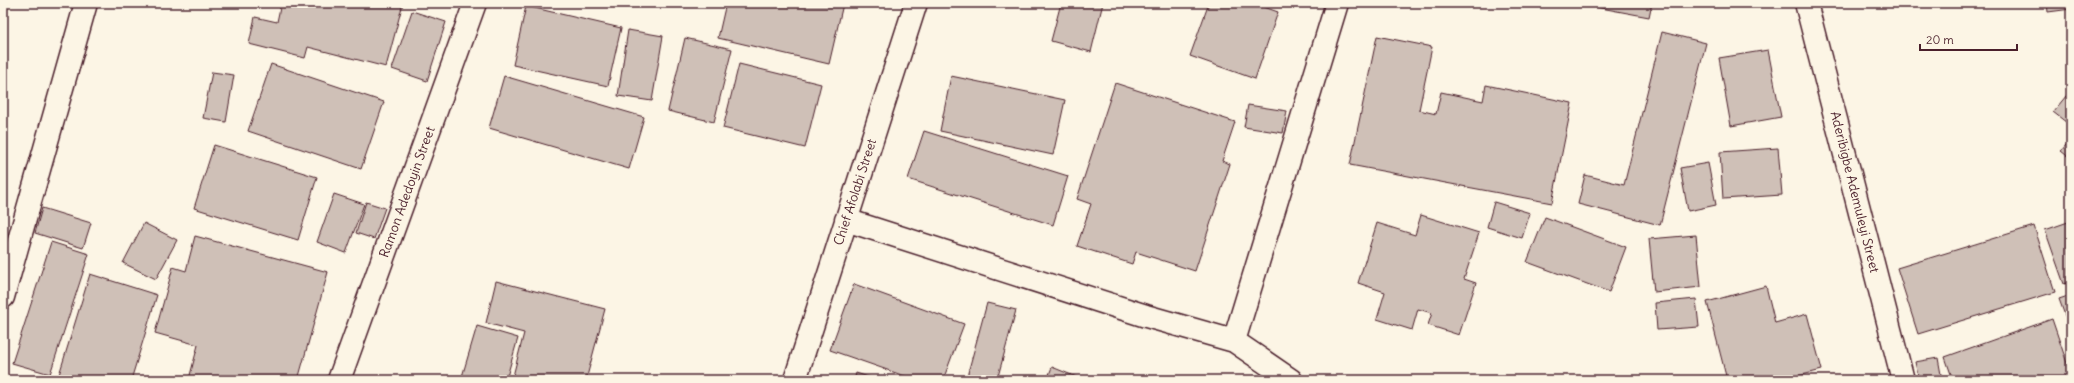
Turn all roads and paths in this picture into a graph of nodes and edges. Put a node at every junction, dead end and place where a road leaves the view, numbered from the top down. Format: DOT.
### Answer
graph roads {
  1 [pos="86,3"];
  2 [pos="475,3"];
  3 [pos="916,3"];
  4 [pos="1337,3"];
  5 [pos="1806,3"];
  6 [pos="846,220"];
  7 [pos="3,297"];
  8 [pos="1234,341"];
  9 [pos="339,380"];
  10 [pos="795,380"];
  11 [pos="1291,380"];
  12 [pos="1903,380"];
  1 -- 7 [label="street"];
  2 -- 9 [label="street, Ramon Adedoyin Street"];
  3 -- 6 [label="street, Chief Afolabi Street"];
  4 -- 8 [label="street"];
  5 -- 12 [label="street, Aderibigbe Ademuleyi Street"];
  6 -- 8 [label="street"];
  6 -- 10 [label="street, Chief Afolabi Street"];
  8 -- 11 [label="street"];
}
